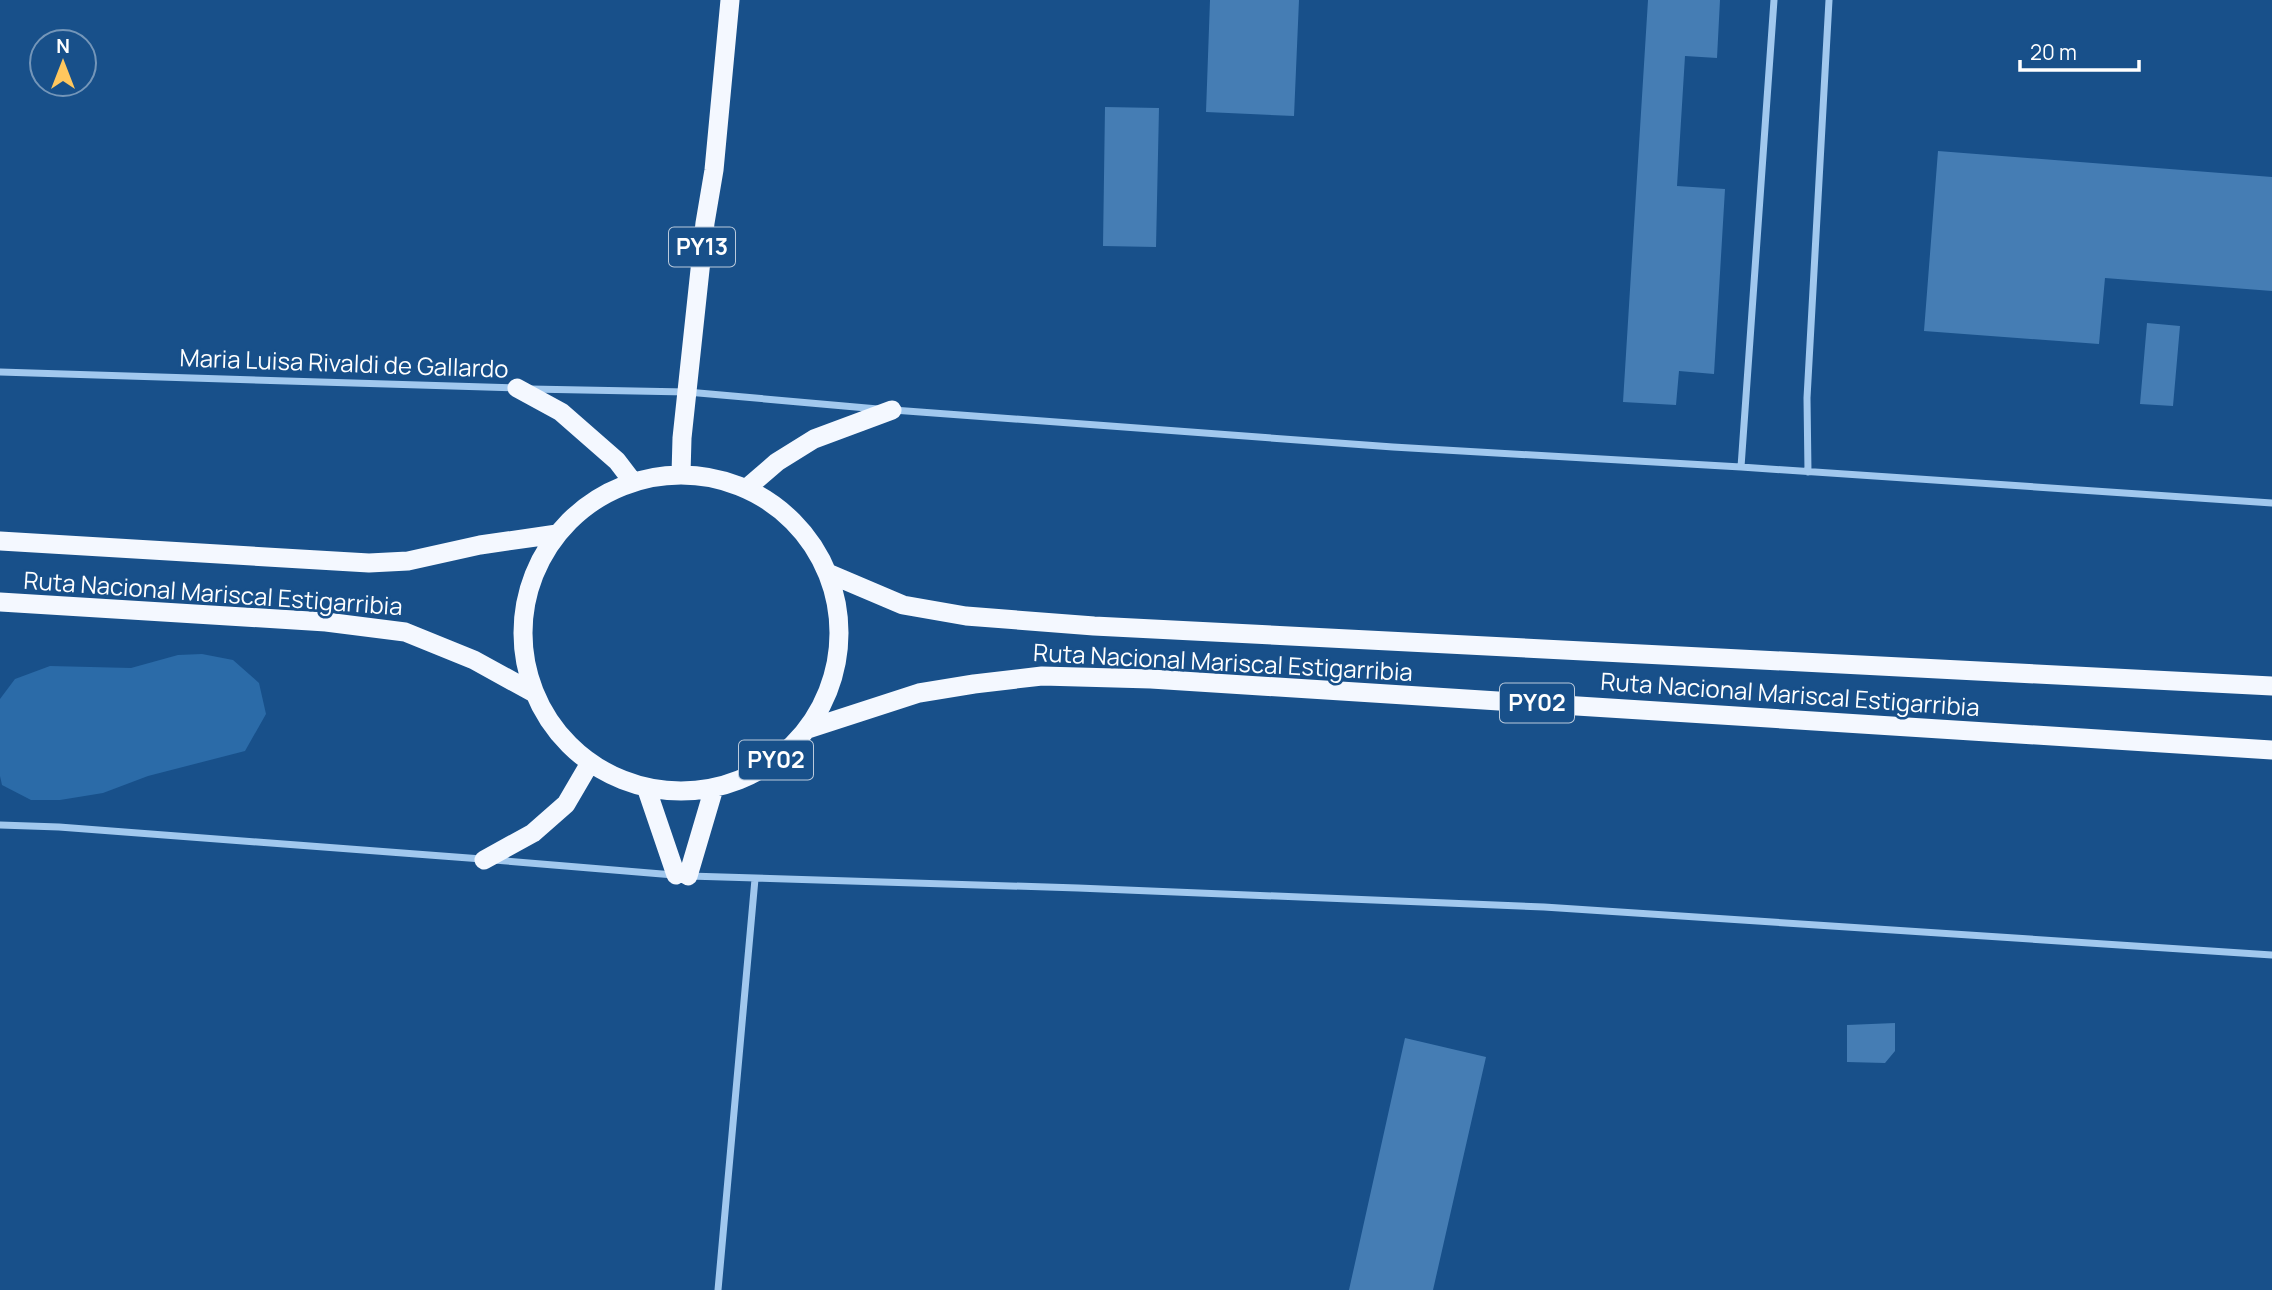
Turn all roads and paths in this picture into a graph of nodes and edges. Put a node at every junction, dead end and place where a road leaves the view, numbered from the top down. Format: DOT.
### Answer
graph roads {
  1 [pos="730,0"];
  2 [pos="1774,0"];
  3 [pos="1829,0"];
  4 [pos="0,372"];
  5 [pos="517,388"];
  6 [pos="687,392"];
  7 [pos="892,410"];
  8 [pos="1741,467"];
  9 [pos="1808,472"];
  10 [pos="681,474"];
  11 [pos="633,482"];
  12 [pos="747,488"];
  13 [pos="2272,503"];
  14 [pos="557,534"];
  15 [pos="0,541"];
  16 [pos="830,574"];
  17 [pos="0,602"];
  18 [pos="2272,686"];
  19 [pos="534,693"];
  20 [pos="808,729"];
  21 [pos="2272,750"];
  22 [pos="590,763"];
  23 [pos="646,787"];
  24 [pos="714,788"];
  25 [pos="0,825"];
  26 [pos="484,860"];
  27 [pos="682,876"];
  28 [pos="755,878"];
  29 [pos="2272,955"];
  30 [pos="718,1290"];
  1 -- 6 [label="highway, PY13"];
  2 -- 8 [label="street"];
  3 -- 9 [label="street"];
  4 -- 5 [label="street, Maria Luisa Rivaldi de Gallardo"];
  5 -- 6 [label="street, Maria Luisa Rivaldi de Gallardo"];
  5 -- 11 [label="highway"];
  6 -- 7 [label="street, Maria Luisa Rivaldi de Gallardo"];
  6 -- 10 [label="highway, PY13"];
  7 -- 8 [label="street, Maria Luisa Rivaldi de Gallardo"];
  7 -- 12 [label="highway"];
  8 -- 9 [label="street, Maria Luisa Rivaldi de Gallardo"];
  9 -- 13 [label="street, Maria Luisa Rivaldi de Gallardo"];
  10 -- 11 [label="highway, PY02"];
  10 -- 12 [label="highway, PY02"];
  11 -- 14 [label="highway, PY02"];
  12 -- 16 [label="highway, PY02"];
  14 -- 15 [label="highway, Ruta Nacional Mariscal Estigarribia"];
  14 -- 19 [label="highway, PY02"];
  16 -- 18 [label="highway, Ruta Nacional Mariscal Estigarribia / PY02"];
  16 -- 20 [label="highway, PY02"];
  17 -- 19 [label="highway, Ruta Nacional Mariscal Estigarribia"];
  19 -- 22 [label="highway, PY02"];
  20 -- 21 [label="highway, Ruta Nacional Mariscal Estigarribia / PY02"];
  20 -- 24 [label="highway, PY02"];
  22 -- 23 [label="highway, PY02"];
  22 -- 26 [label="highway"];
  23 -- 24 [label="highway, PY02"];
  23 -- 27 [label="highway"];
  24 -- 27 [label="highway"];
  25 -- 26 [label="street"];
  26 -- 27 [label="street"];
  27 -- 28 [label="street"];
  28 -- 29 [label="street"];
  28 -- 30 [label="street"];
}
